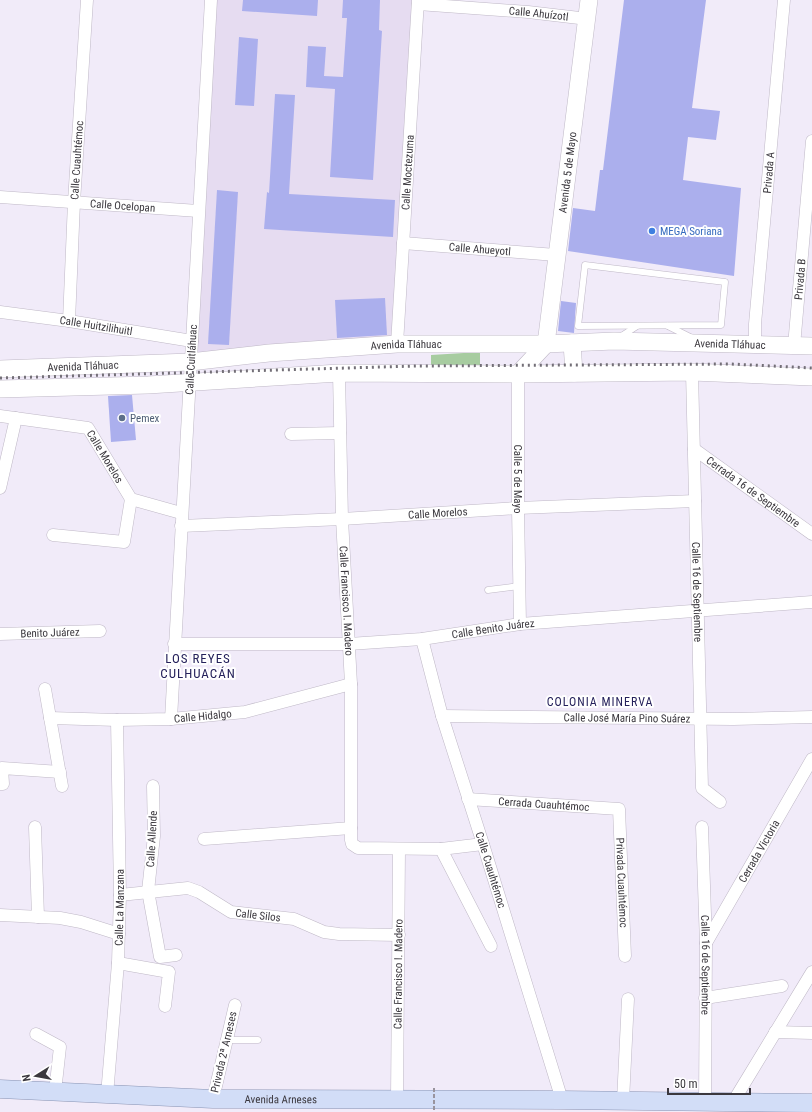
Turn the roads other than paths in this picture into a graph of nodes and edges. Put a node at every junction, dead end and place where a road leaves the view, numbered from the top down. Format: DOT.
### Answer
graph roads {
  1 [pos="87,0"];
  2 [pos="211,0"];
  3 [pos="589,0"];
  4 [pos="784,0"];
  5 [pos="418,2"];
  6 [pos="528,6"];
  7 [pos="588,20"];
  8 [pos="812,141"];
  9 [pos="0,197"];
  10 [pos="74,202"];
  11 [pos="198,211"];
  12 [pos="403,243"];
  13 [pos="556,255"];
  14 [pos="0,312"];
  15 [pos="69,321"];
  16 [pos="637,326"];
  17 [pos="668,326"];
  18 [pos="192,341"];
  19 [pos="614,341"];
  20 [pos="572,343"];
  21 [pos="705,343"];
  22 [pos="397,344"];
  23 [pos="546,344"];
  24 [pos="755,345"];
  25 [pos="794,346"];
  26 [pos="812,346"];
  27 [pos="190,362"];
  28 [pos="57,368"];
  29 [pos="0,369"];
  30 [pos="574,372"];
  31 [pos="692,372"];
  32 [pos="339,373"];
  33 [pos="518,374"];
  34 [pos="812,377"];
  35 [pos="189,382"];
  36 [pos="148,385"];
  37 [pos="57,388"];
  38 [pos="0,389"];
  39 [pos="133,392"];
  40 [pos="0,416"];
  41 [pos="16,418"];
  42 [pos="340,433"];
  43 [pos="291,434"];
  44 [pos="694,449"];
  45 [pos="0,488"];
  46 [pos="131,499"];
  47 [pos="695,501"];
  48 [pos="518,508"];
  49 [pos="342,519"];
  50 [pos="181,520"];
  51 [pos="812,534"];
  52 [pos="53,535"];
  53 [pos="519,586"];
  54 [pos="488,590"];
  55 [pos="812,602"];
  56 [pos="698,612"];
  57 [pos="520,624"];
  58 [pos="100,631"];
  59 [pos="0,634"];
  60 [pos="422,639"];
  61 [pos="174,644"];
  62 [pos="349,644"];
  63 [pos="351,684"];
  64 [pos="45,689"];
  65 [pos="442,716"];
  66 [pos="812,717"];
  67 [pos="50,718"];
  68 [pos="170,719"];
  69 [pos="700,719"];
  70 [pos="117,720"];
  71 [pos="812,759"];
  72 [pos="60,772"];
  73 [pos="0,784"];
  74 [pos="62,786"];
  75 [pos="153,786"];
  76 [pos="468,799"];
  77 [pos="720,802"];
  78 [pos="619,809"];
  79 [pos="35,827"];
  80 [pos="702,827"];
  81 [pos="351,828"];
  82 [pos="204,839"];
  83 [pos="483,844"];
  84 [pos="399,849"];
  85 [pos="441,849"];
  86 [pos="148,891"];
  87 [pos="120,894"];
  88 [pos="0,915"];
  89 [pos="38,917"];
  90 [pos="119,934"];
  91 [pos="399,935"];
  92 [pos="706,944"];
  93 [pos="491,946"];
  94 [pos="176,954"];
  95 [pos="625,956"];
  96 [pos="118,963"];
  97 [pos="812,972"];
  98 [pos="782,986"];
  99 [pos="705,998"];
  100 [pos="628,1000"];
  101 [pos="234,1005"];
  102 [pos="165,1006"];
  103 [pos="776,1032"];
  104 [pos="812,1033"];
  105 [pos="36,1034"];
  106 [pos="226,1040"];
  107 [pos="258,1040"];
  108 [pos="0,1089"];
  109 [pos="55,1092"];
  110 [pos="107,1095"];
  111 [pos="213,1099"];
  112 [pos="397,1100"];
  113 [pos="562,1100"];
  114 [pos="623,1101"];
  115 [pos="733,1102"];
  116 [pos="705,1103"];
  117 [pos="812,1103"];
  1 -- 10 [label="street, Calle Cuauhtémoc"];
  2 -- 11 [label="street, Calle Cuitláhuac"];
  3 -- 7 [label="main road, Avenida 5 de Mayo"];
  4 -- 24 [label="street, Privada A"];
  5 -- 6 [label="street, Calle Ahuízotl"];
  5 -- 12 [label="street, Calle Moctezuma"];
  6 -- 7 [label="street, Calle Ahuízotl"];
  7 -- 13 [label="main road, Avenida 5 de Mayo"];
  8 -- 25 [label="street, Privada B"];
  9 -- 10 [label="street, Calle Ocelopan"];
  10 -- 11 [label="street, Calle Ocelopan"];
  10 -- 15 [label="street, Calle Cuauhtémoc"];
  11 -- 18 [label="street, Calle Cuitláhuac"];
  12 -- 13 [label="street, Calle Ahueyotl"];
  12 -- 22 [label="street, Calle Moctezuma"];
  13 -- 23 [label="main road, Avenida 5 de Mayo"];
  14 -- 15 [label="street, Calle Huitzilihuitl"];
  15 -- 18 [label="street, Calle Huitzilihuitl"];
  16 -- 17 [label="lane"];
  16 -- 17 [label="lane"];
  16 -- 19 [label="lane"];
  17 -- 21 [label="lane"];
  18 -- 27 [label="street, Calle Cuitláhuac"];
  19 -- 20 [label="main road, Avenida Tláhuac"];
  19 -- 21 [label="main road, Avenida Tláhuac"];
  20 -- 23 [label="main road, Avenida Tláhuac"];
  20 -- 30 [label="main road"];
  21 -- 24 [label="main road, Avenida Tláhuac"];
  22 -- 23 [label="main road, Avenida Tláhuac"];
  22 -- 27 [label="main road, Avenida Tláhuac"];
  23 -- 33 [label="main road"];
  24 -- 25 [label="main road, Avenida Tláhuac"];
  25 -- 26 [label="main road, Avenida Tláhuac"];
  27 -- 28 [label="main road, Avenida Tláhuac"];
  27 -- 35 [label="street, Calle Cuitláhuac"];
  28 -- 29 [label="main road, Avenida Tláhuac"];
  28 -- 37 [label="main road"];
  30 -- 31 [label="main road, Avenida Tláhuac"];
  30 -- 33 [label="main road, Avenida Tláhuac"];
  31 -- 34 [label="main road, Avenida Tláhuac"];
  31 -- 44 [label="street, Calle 16 de Septiembre"];
  32 -- 33 [label="main road, Avenida Tláhuac"];
  32 -- 35 [label="main road, Avenida Tláhuac"];
  32 -- 42 [label="street, Calle Francisco I. Madero"];
  33 -- 48 [label="street, Calle 5 de Mayo"];
  35 -- 36 [label="main road, Avenida Tláhuac"];
  35 -- 50 [label="street, Calle Cuitláhuac"];
  36 -- 37 [label="main road, Avenida Tláhuac"];
  36 -- 39 [label="lane"];
  37 -- 38 [label="main road, Avenida Tláhuac"];
  40 -- 41 [label="street, Calle Morelos"];
  41 -- 45 [label="street"];
  41 -- 46 [label="street, Calle Morelos"];
  42 -- 43 [label="street"];
  42 -- 49 [label="street, Calle Francisco I. Madero"];
  44 -- 47 [label="street, Calle 16 de Septiembre"];
  44 -- 51 [label="street, Cerrada 16 de Septiembre"];
  46 -- 50 [label="street, Calle Morelos"];
  46 -- 52 [label="street"];
  47 -- 48 [label="street, Calle Morelos"];
  47 -- 56 [label="street, Calle 16 de Septiembre"];
  48 -- 49 [label="street, Calle Morelos"];
  48 -- 53 [label="street, Calle 5 de Mayo"];
  49 -- 50 [label="street, Calle Morelos"];
  49 -- 62 [label="street, Calle Francisco I. Madero"];
  50 -- 61 [label="street, Calle Cuitláhuac"];
  53 -- 54 [label="lane"];
  53 -- 57 [label="street, Calle 5 de Mayo"];
  55 -- 56 [label="street, Calle Benito Juárez"];
  56 -- 57 [label="street, Calle Benito Juárez"];
  56 -- 69 [label="street, Calle 16 de Septiembre"];
  57 -- 60 [label="street, Calle Benito Juárez"];
  58 -- 59 [label="street, Benito Juárez"];
  60 -- 62 [label="street, Calle Benito Juárez"];
  60 -- 65 [label="street, Calle Cuauhtémoc"];
  61 -- 62 [label="street, Calle Benito Juárez"];
  61 -- 68 [label="street, Calle Cuitláhuac"];
  62 -- 63 [label="street, Calle Francisco I. Madero"];
  63 -- 68 [label="street, Calle Hidalgo"];
  63 -- 81 [label="street, Calle Francisco I. Madero"];
  64 -- 67 [label="street"];
  65 -- 69 [label="street, Calle José María Pino Suárez"];
  65 -- 76 [label="street, Calle Cuauhtémoc"];
  66 -- 69 [label="street, Calle José María Pino Suárez"];
  67 -- 70 [label="street, Calle Hidalgo"];
  67 -- 72 [label="street"];
  68 -- 70 [label="street, Calle Hidalgo"];
  69 -- 77 [label="street, Calle 16 de Septiembre"];
  70 -- 87 [label="street, Calle La Manzana"];
  71 -- 92 [label="street, Cerrada Victoria"];
  72 -- 73 [label="street"];
  72 -- 74 [label="street"];
  75 -- 86 [label="street, Calle Allende"];
  76 -- 78 [label="street, Cerrada Cuauhtémoc"];
  76 -- 83 [label="street, Calle Cuauhtémoc"];
  78 -- 95 [label="street, Privada Cuauhtémoc"];
  79 -- 89 [label="street"];
  80 -- 92 [label="street, Calle 16 de Septiembre"];
  81 -- 82 [label="street"];
  81 -- 84 [label="street, Calle Francisco I. Madero"];
  83 -- 85 [label="street, Calle Francisco I. Madero"];
  83 -- 113 [label="street, Calle Cuauhtémoc"];
  84 -- 85 [label="street, Calle Francisco I. Madero"];
  84 -- 91 [label="street, Calle Francisco I. Madero"];
  85 -- 93 [label="street"];
  86 -- 87 [label="street, Calle Silos"];
  86 -- 91 [label="street, Calle Silos"];
  86 -- 94 [label="street, Calle Allende"];
  87 -- 90 [label="street, Calle La Manzana"];
  88 -- 89 [label="street"];
  89 -- 90 [label="street"];
  90 -- 96 [label="street, Calle La Manzana"];
  91 -- 112 [label="street, Calle Francisco I. Madero"];
  92 -- 99 [label="street, Calle 16 de Septiembre"];
  96 -- 102 [label="street"];
  96 -- 110 [label="street, Calle La Manzana"];
  97 -- 103 [label="street"];
  98 -- 99 [label="street"];
  99 -- 116 [label="street, Calle 16 de Septiembre"];
  100 -- 114 [label="street"];
  101 -- 106 [label="street, Privada 2ª Arneses"];
  103 -- 104 [label="street"];
  103 -- 115 [label="street"];
  105 -- 109 [label="street"];
  106 -- 107 [label="lane"];
  106 -- 111 [label="street, Privada 2ª Arneses"];
  108 -- 109 [label="main road, Avenida Arneses"];
  109 -- 110 [label="main road, Avenida Arneses"];
  110 -- 111 [label="main road, Avenida Arneses"];
  111 -- 112 [label="main road, Avenida Arneses"];
  112 -- 113 [label="main road, Avenida Arneses"];
  113 -- 114 [label="main road, Avenida Arneses"];
  114 -- 116 [label="main road, Avenida Arneses"];
  115 -- 116 [label="main road, Avenida Arneses"];
  115 -- 117 [label="main road, Avenida Arneses"];
}
